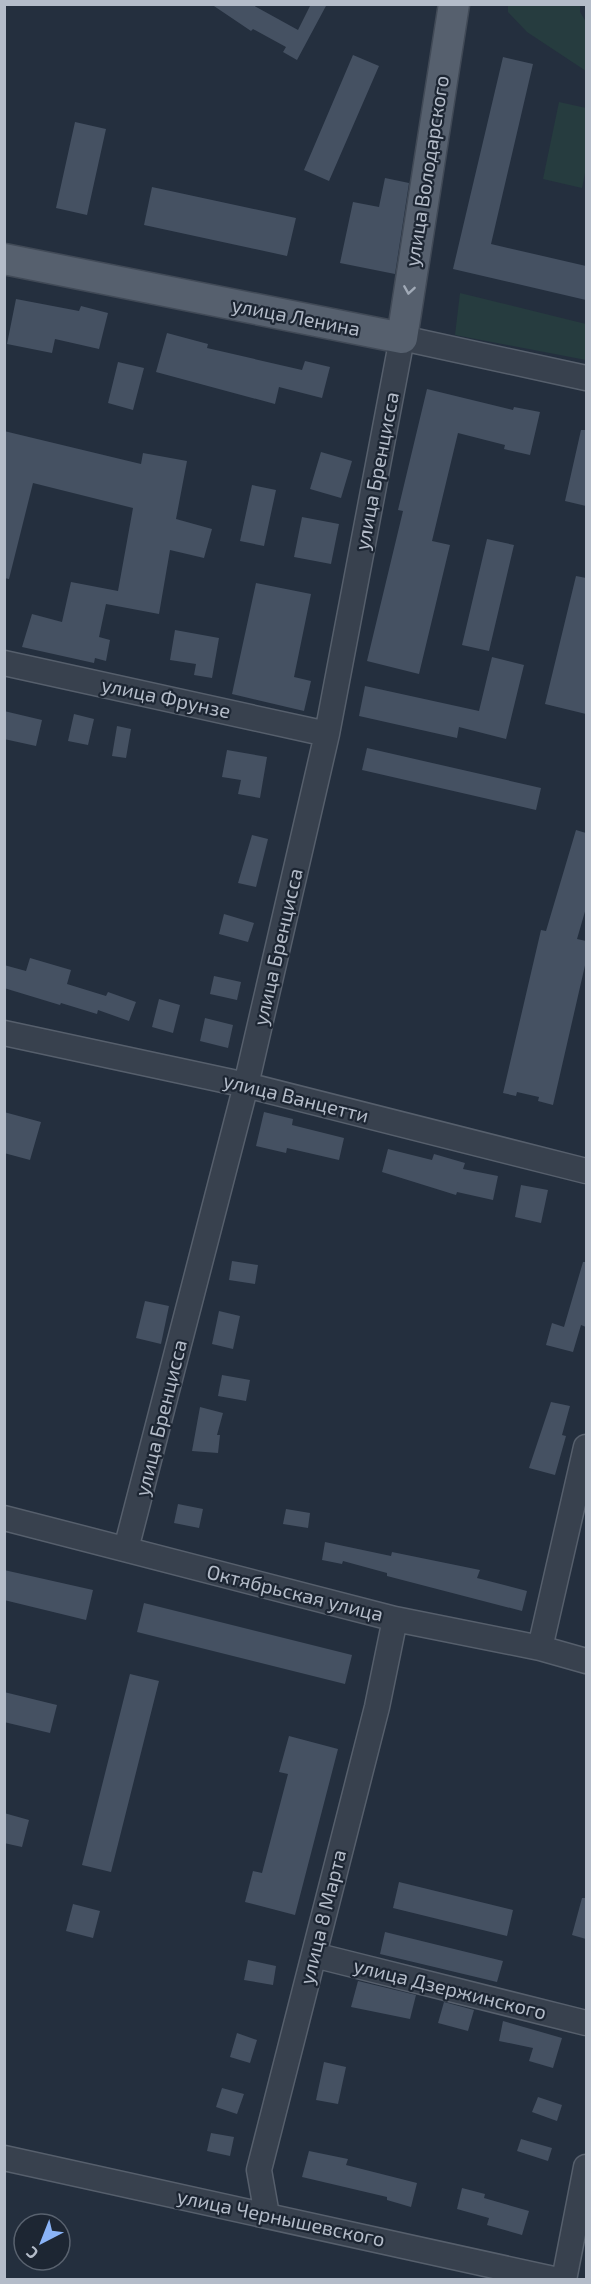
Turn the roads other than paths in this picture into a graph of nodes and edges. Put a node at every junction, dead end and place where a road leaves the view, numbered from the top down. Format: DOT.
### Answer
graph roads {
  1 [pos="454,4"];
  2 [pos="4,259"];
  3 [pos="402,338"];
  4 [pos="586,378"];
  5 [pos="4,663"];
  6 [pos="327,734"];
  7 [pos="4,1033"];
  8 [pos="246,1085"];
  9 [pos="586,1172"];
  10 [pos="586,1447"];
  11 [pos="4,1518"];
  12 [pos="126,1549"];
  13 [pos="395,1619"];
  14 [pos="540,1648"];
  15 [pos="586,1661"];
  16 [pos="314,1955"];
  17 [pos="586,2023"];
  18 [pos="4,2158"];
  19 [pos="586,2167"];
  20 [pos="267,2215"];
  21 [pos="558,2280"];
  22 [pos="564,2280"];
  1 -- 3 [label="main road, улица Володарского, one-way"];
  2 -- 3 [label="main road, улица Ленина"];
  3 -- 4 [label="street, улица Ленина"];
  3 -- 6 [label="street, улица Бренцисса"];
  5 -- 6 [label="street, улица Фрунзе"];
  6 -- 8 [label="street, улица Бренцисса"];
  7 -- 8 [label="street, улица Ванцетти"];
  8 -- 9 [label="street, улица Ванцетти"];
  8 -- 12 [label="street, улица Бренцисса"];
  10 -- 14 [label="street"];
  11 -- 12 [label="street, Октябрьская улица"];
  12 -- 13 [label="street, Октябрьская улица"];
  13 -- 14 [label="street, Октябрьская улица"];
  13 -- 16 [label="street, улица 8 Марта"];
  14 -- 15 [label="street, Октябрьская улица"];
  16 -- 17 [label="street, улица Дзержинского"];
  16 -- 20 [label="street, улица 8 Марта"];
  18 -- 20 [label="street, улица Чернышевского"];
  19 -- 22 [label="street"];
  20 -- 21 [label="street, улица Чернышевского"];
}
